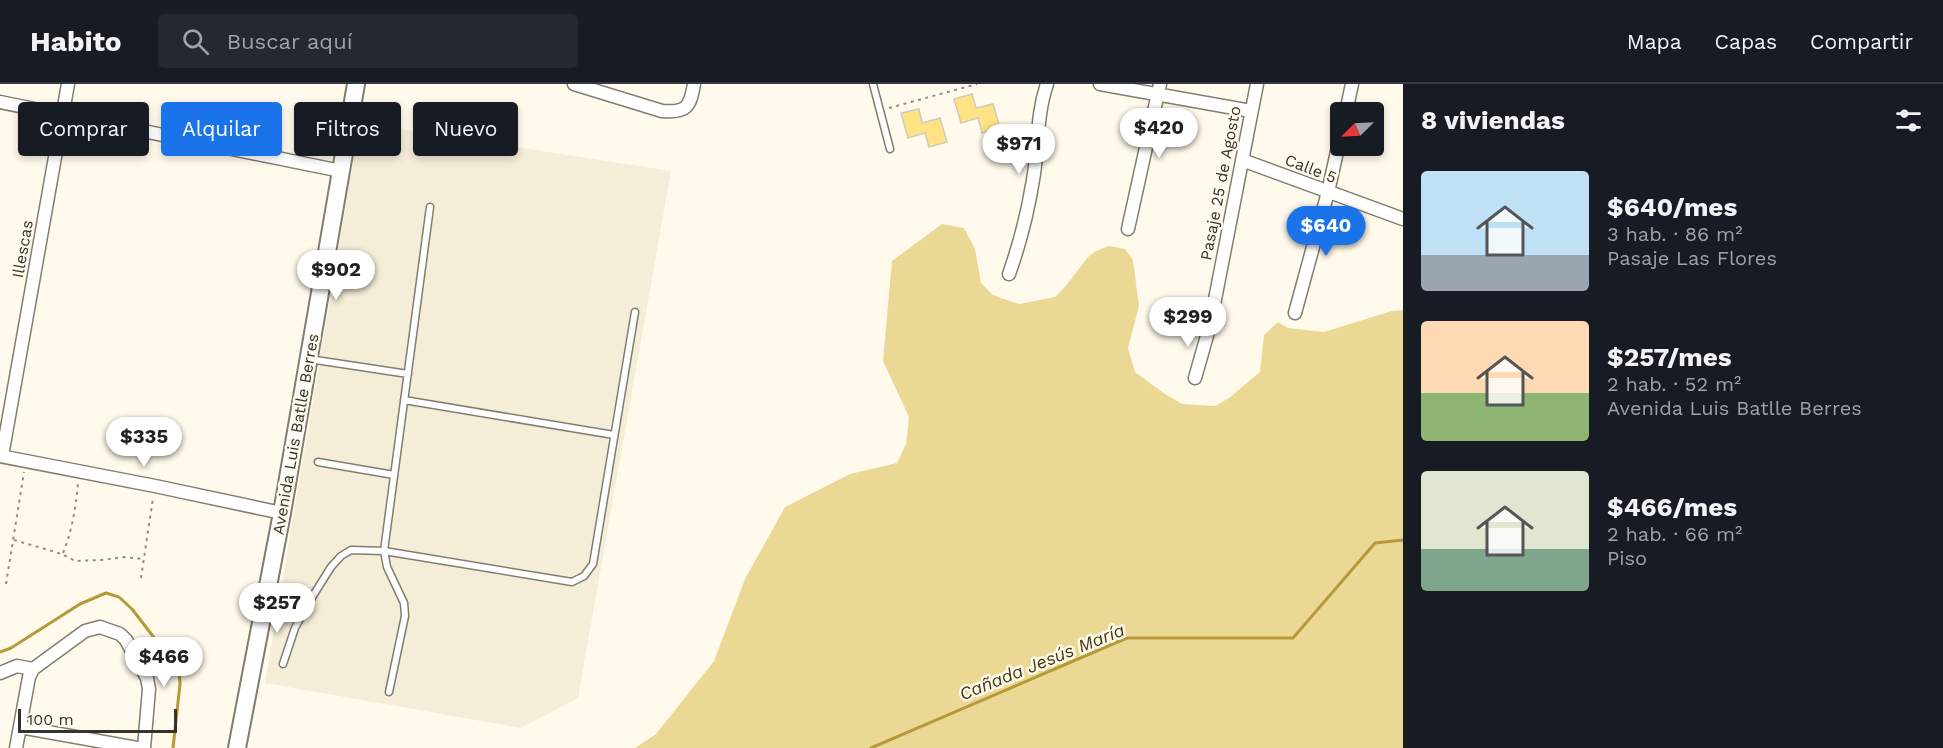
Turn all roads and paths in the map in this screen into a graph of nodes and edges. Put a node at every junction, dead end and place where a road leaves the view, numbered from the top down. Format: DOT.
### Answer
graph roads {
  1 [pos="68,84"];
  2 [pos="356,84"];
  3 [pos="574,84"];
  4 [pos="694,84"];
  5 [pos="873,84"];
  6 [pos="956,84"];
  7 [pos="977,84"];
  8 [pos="1047,84"];
  9 [pos="1100,84"];
  10 [pos="1257,84"];
  11 [pos="1352,84"];
  12 [pos="957,89"];
  13 [pos="1159,89"];
  14 [pos="0,102"];
  15 [pos="65,102"];
  16 [pos="1348,102"];
  17 [pos="18,105"];
  18 [pos="889,108"];
  19 [pos="1251,111"];
  20 [pos="149,132"];
  21 [pos="890,149"];
  22 [pos="55,156"];
  23 [pos="1336,156"];
  24 [pos="1242,159"];
  25 [pos="341,171"];
  26 [pos="1328,192"];
  27 [pos="430,207"];
  28 [pos="1403,219"];
  29 [pos="1128,229"];
  30 [pos="1009,273"];
  31 [pos="634,312"];
  32 [pos="1295,313"];
  33 [pos="309,359"];
  34 [pos="408,374"];
  35 [pos="1195,378"];
  36 [pos="404,400"];
  37 [pos="614,435"];
  38 [pos="1,456"];
  39 [pos="25,460"];
  40 [pos="318,462"];
  41 [pos="79,471"];
  42 [pos="394,475"];
  43 [pos="155,486"];
  44 [pos="282,513"];
  45 [pos="14,540"];
  46 [pos="384,551"];
  47 [pos="62,554"];
  48 [pos="144,559"];
  49 [pos="141,578"];
  50 [pos="6,584"];
  51 [pos="283,664"];
  52 [pos="33,669"];
  53 [pos="0,673"];
  54 [pos="389,692"];
  55 [pos="20,727"];
  56 [pos="86,744"];
  57 [pos="16,748"];
  58 [pos="137,748"];
  59 [pos="144,748"];
  60 [pos="237,748"];
  1 -- 15 [label="street, Illescas"];
  2 -- 25 [label="main road, Avenida Luis Batlle Berres"];
  3 -- 4 [label="street"];
  5 -- 21 [label="lane"];
  6 -- 12 [label="path"];
  7 -- 12 [label="path"];
  8 -- 30 [label="street"];
  9 -- 13 [label="street"];
  10 -- 19 [label="street, Pasaje 25 de Agosto"];
  11 -- 16 [label="street"];
  12 -- 18 [label="path"];
  13 -- 19 [label="street"];
  13 -- 29 [label="street"];
  14 -- 17 [label="street"];
  19 -- 24 [label="street, Pasaje 25 de Agosto"];
  20 -- 25 [label="street"];
  22 -- 38 [label="street, Illescas"];
  23 -- 26 [label="street"];
  24 -- 26 [label="street, Calle 5"];
  24 -- 35 [label="street, Pasaje 25 de Agosto"];
  25 -- 33 [label="main road, Avenida Luis Batlle Berres"];
  26 -- 28 [label="street, Calle 5"];
  26 -- 32 [label="street"];
  27 -- 34 [label="lane"];
  31 -- 37 [label="lane"];
  33 -- 34 [label="lane"];
  33 -- 44 [label="main road, Avenida Luis Batlle Berres"];
  34 -- 36 [label="lane"];
  36 -- 37 [label="lane"];
  36 -- 42 [label="lane"];
  37 -- 46 [label="lane"];
  38 -- 39 [label="street"];
  39 -- 41 [label="street"];
  39 -- 45 [label="path"];
  40 -- 42 [label="lane"];
  41 -- 43 [label="street"];
  41 -- 47 [label="path"];
  42 -- 46 [label="lane"];
  43 -- 44 [label="street"];
  43 -- 48 [label="path"];
  44 -- 60 [label="main road, Avenida Luis Batlle Berres"];
  45 -- 47 [label="path"];
  45 -- 50 [label="path"];
  46 -- 51 [label="lane"];
  46 -- 54 [label="lane"];
  47 -- 48 [label="path"];
  48 -- 49 [label="path"];
  52 -- 53 [label="street"];
  52 -- 55 [label="street"];
  52 -- 59 [label="street"];
  55 -- 56 [label="street"];
  55 -- 57 [label="street"];
  56 -- 58 [label="street"];
}
